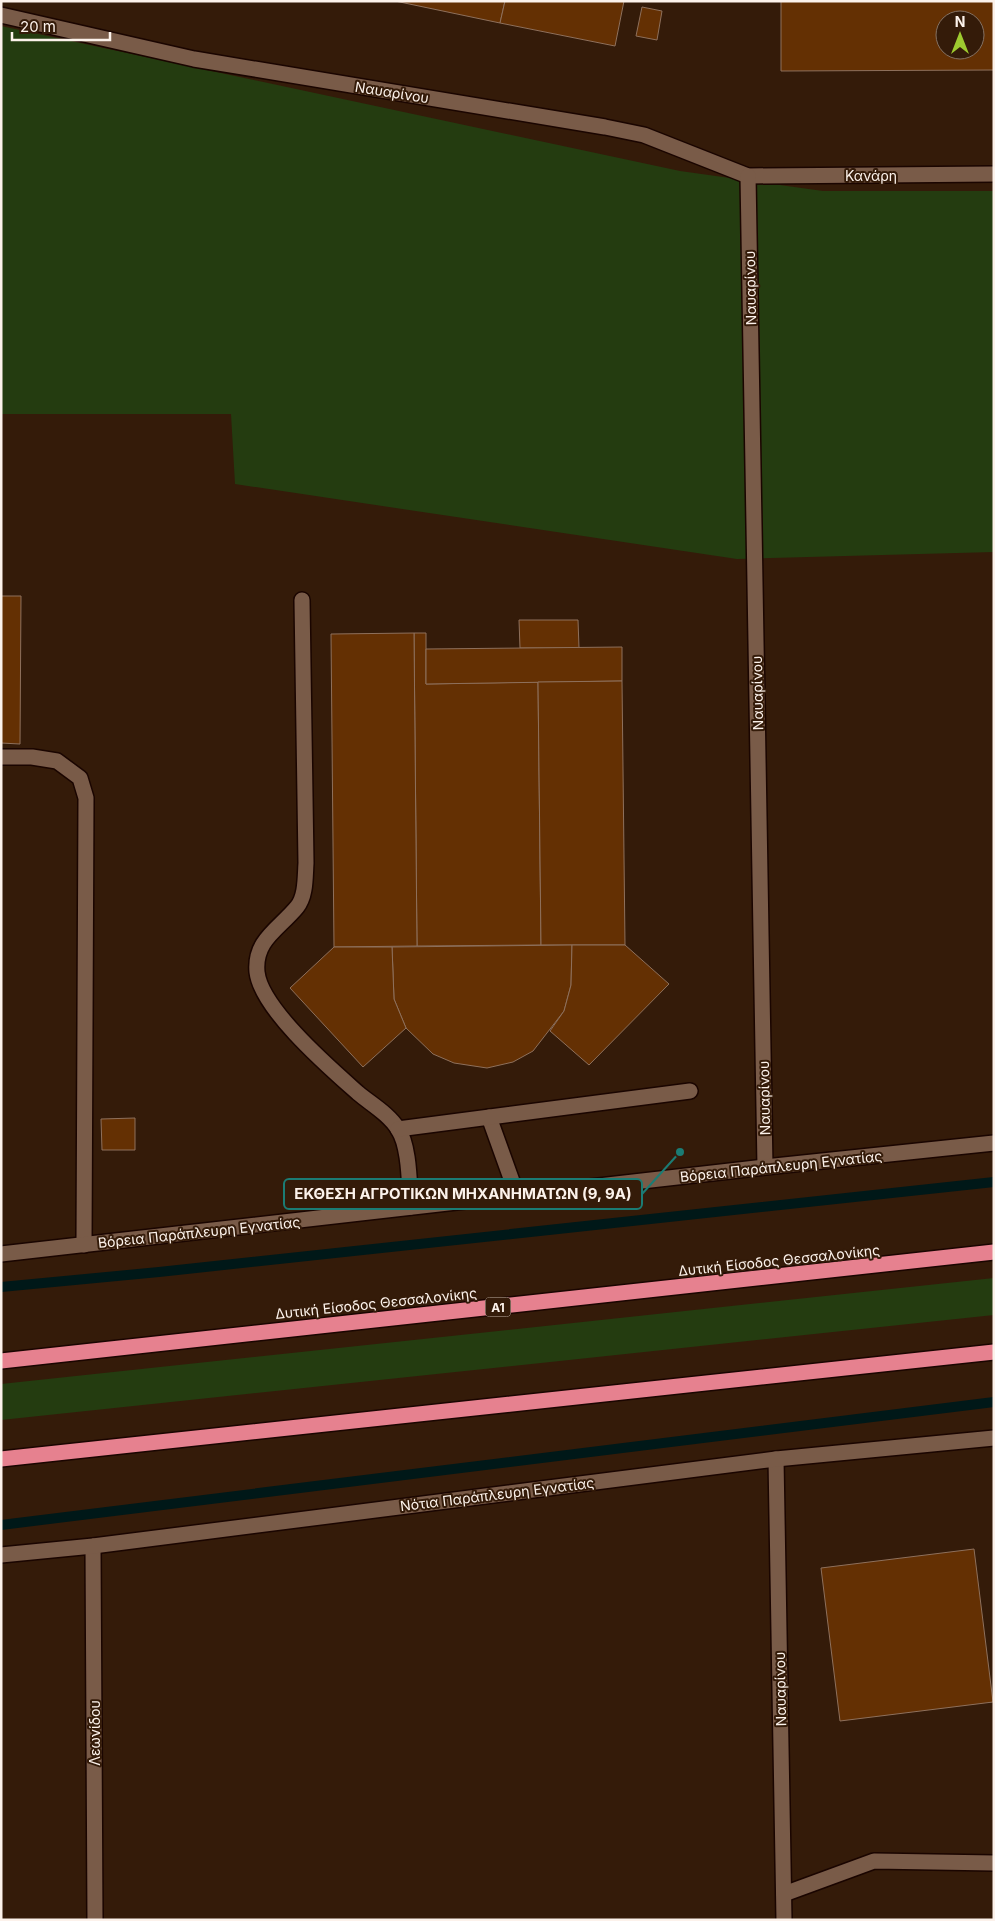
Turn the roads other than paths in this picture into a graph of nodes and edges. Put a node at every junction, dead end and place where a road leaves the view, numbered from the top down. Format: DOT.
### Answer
graph roads {
  1 [pos="1,15"];
  2 [pos="994,174"];
  3 [pos="748,176"];
  4 [pos="302,600"];
  5 [pos="1,757"];
  6 [pos="690,1090"];
  7 [pos="489,1117"];
  8 [pos="398,1130"];
  9 [pos="994,1143"];
  10 [pos="765,1167"];
  11 [pos="518,1195"];
  12 [pos="411,1207"];
  13 [pos="84,1245"];
  14 [pos="994,1252"];
  15 [pos="1,1254"];
  16 [pos="994,1352"];
  17 [pos="1,1361"];
  18 [pos="994,1438"];
  19 [pos="1,1459"];
  20 [pos="776,1459"];
  21 [pos="93,1546"];
  22 [pos="1,1555"];
  23 [pos="994,1863"];
  24 [pos="784,1894"];
  25 [pos="95,1920"];
  26 [pos="784,1920"];
  1 -- 3 [label="street, Ναυαρίνου"];
  2 -- 3 [label="street, Κανάρη"];
  3 -- 10 [label="street, Ναυαρίνου"];
  4 -- 8 [label="street"];
  5 -- 13 [label="street"];
  6 -- 7 [label="street"];
  7 -- 8 [label="street"];
  7 -- 11 [label="street"];
  8 -- 12 [label="street"];
  9 -- 10 [label="street, Βόρεια Παράπλευρη Εγνατίας"];
  10 -- 11 [label="street, Βόρεια Παράπλευρη Εγνατίας"];
  11 -- 12 [label="street, Βόρεια Παράπλευρη Εγνατίας"];
  12 -- 13 [label="street, Βόρεια Παράπλευρη Εγνατίας"];
  13 -- 15 [label="street, Βόρεια Παράπλευρη Εγνατίας"];
  14 -- 17 [label="highway, Δυτική Είσοδος Θεσσαλονίκης / Α1"];
  16 -- 19 [label="highway"];
  18 -- 20 [label="street, Νότια Παράπλευρη Εγνατίας"];
  20 -- 21 [label="street, Νότια Παράπλευρη Εγνατίας"];
  20 -- 24 [label="street, Ναυαρίνου"];
  21 -- 22 [label="street, Νότια Παράπλευρη Εγνατίας"];
  21 -- 25 [label="street, Λεωνίδου"];
  23 -- 24 [label="street"];
  24 -- 26 [label="street, Ναυαρίνου"];
}
